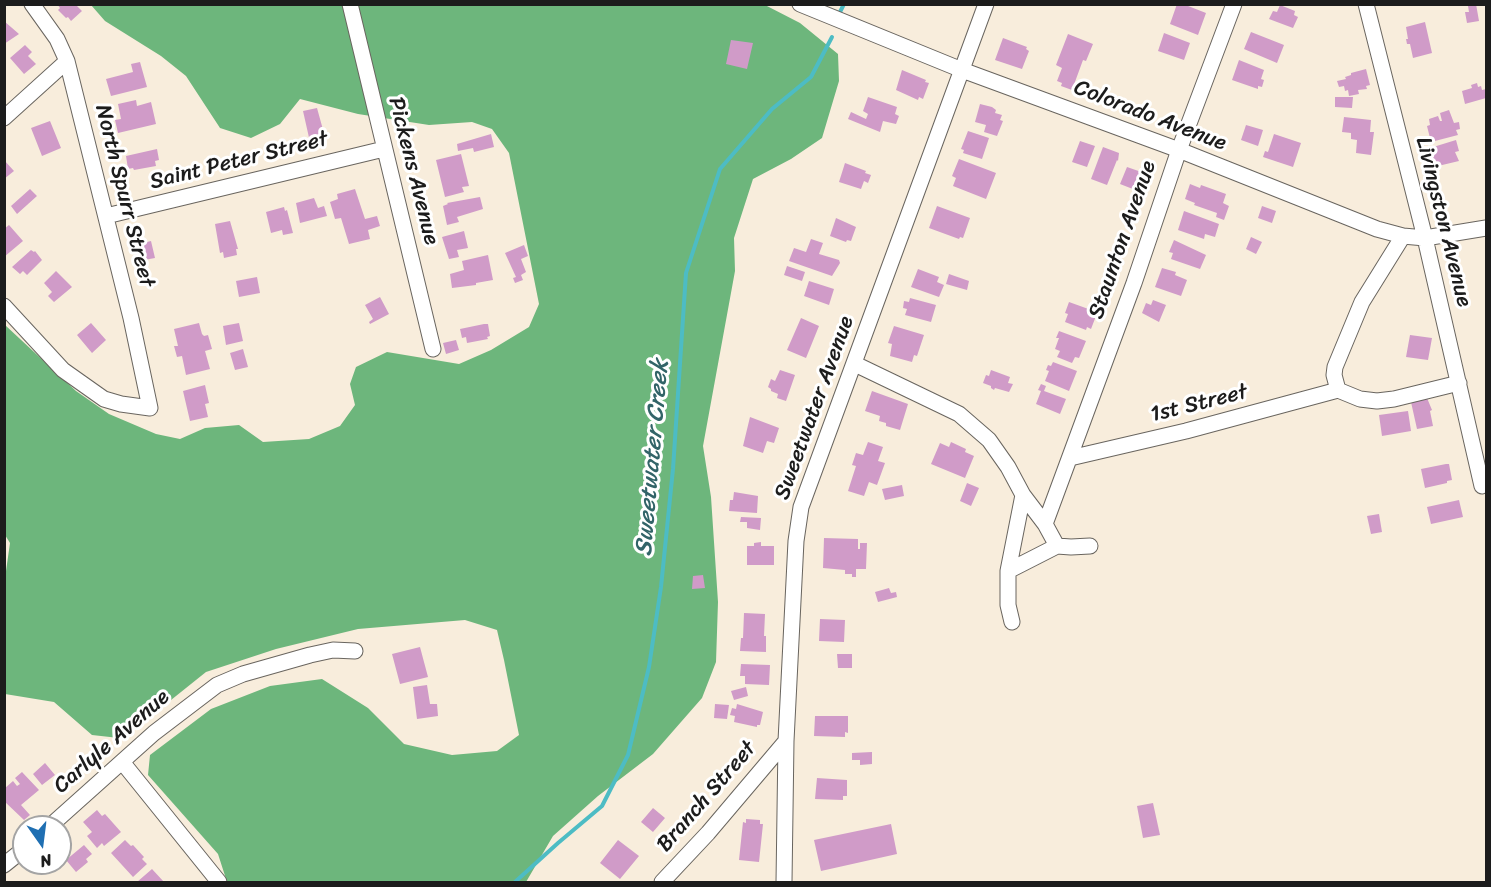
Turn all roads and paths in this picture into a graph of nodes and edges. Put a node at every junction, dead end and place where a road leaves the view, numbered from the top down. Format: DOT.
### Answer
graph roads {
  1 [pos="32,4"];
  2 [pos="350,4"];
  3 [pos="986,4"];
  4 [pos="1234,4"];
  5 [pos="1366,4"];
  6 [pos="801,5"];
  7 [pos="68,61"];
  8 [pos="962,70"];
  9 [pos="4,118"];
  10 [pos="384,149"];
  11 [pos="1179,150"];
  12 [pos="106,216"];
  13 [pos="1486,228"];
  14 [pos="1403,236"];
  15 [pos="1425,238"];
  16 [pos="4,306"];
  17 [pos="433,349"];
  18 [pos="855,364"];
  19 [pos="1459,383"];
  20 [pos="1338,390"];
  21 [pos="1070,458"];
  22 [pos="1482,486"];
  23 [pos="1023,495"];
  24 [pos="1045,524"];
  25 [pos="1057,546"];
  26 [pos="1090,546"];
  27 [pos="1008,571"];
  28 [pos="1012,622"];
  29 [pos="355,651"];
  30 [pos="786,741"];
  31 [pos="123,763"];
  32 [pos="63,815"];
  33 [pos="219,882"];
  34 [pos="662,882"];
  35 [pos="784,882"];
  1 -- 7 [label="street, North Spurr Street"];
  2 -- 10 [label="street, Pickens Avenue"];
  3 -- 8 [label="street, Sweetwater Avenue"];
  4 -- 11 [label="street, Staunton Avenue"];
  5 -- 15 [label="street, Livingston Avenue"];
  6 -- 8 [label="street, Colorado Avenue"];
  7 -- 9 [label="street"];
  7 -- 12 [label="street, North Spurr Street"];
  8 -- 11 [label="street, Colorado Avenue"];
  8 -- 18 [label="street, Sweetwater Avenue"];
  10 -- 12 [label="street, Saint Peter Street"];
  10 -- 17 [label="street, Pickens Avenue"];
  11 -- 14 [label="street, Colorado Avenue"];
  11 -- 21 [label="street, Staunton Avenue"];
  12 -- 16 [label="street, North Spurr Street"];
  13 -- 15 [label="street, Colorado Avenue"];
  14 -- 15 [label="street, Colorado Avenue"];
  14 -- 20 [label="street"];
  15 -- 19 [label="street, Livingston Avenue"];
  18 -- 23 [label="street"];
  18 -- 30 [label="street, Sweetwater Avenue"];
  19 -- 20 [label="street"];
  19 -- 22 [label="street, Livingston Avenue"];
  20 -- 21 [label="street, 1st Street"];
  21 -- 24 [label="street, Staunton Avenue"];
  23 -- 24 [label="street"];
  23 -- 27 [label="street"];
  24 -- 25 [label="street"];
  25 -- 26 [label="street"];
  25 -- 27 [label="street"];
  27 -- 28 [label="street"];
  29 -- 31 [label="street, Carlyle Avenue"];
  30 -- 34 [label="street, Branch Street"];
  30 -- 35 [label="street, Sweetwater Avenue"];
  31 -- 32 [label="street, Carlyle Avenue"];
  31 -- 33 [label="street"];
}
